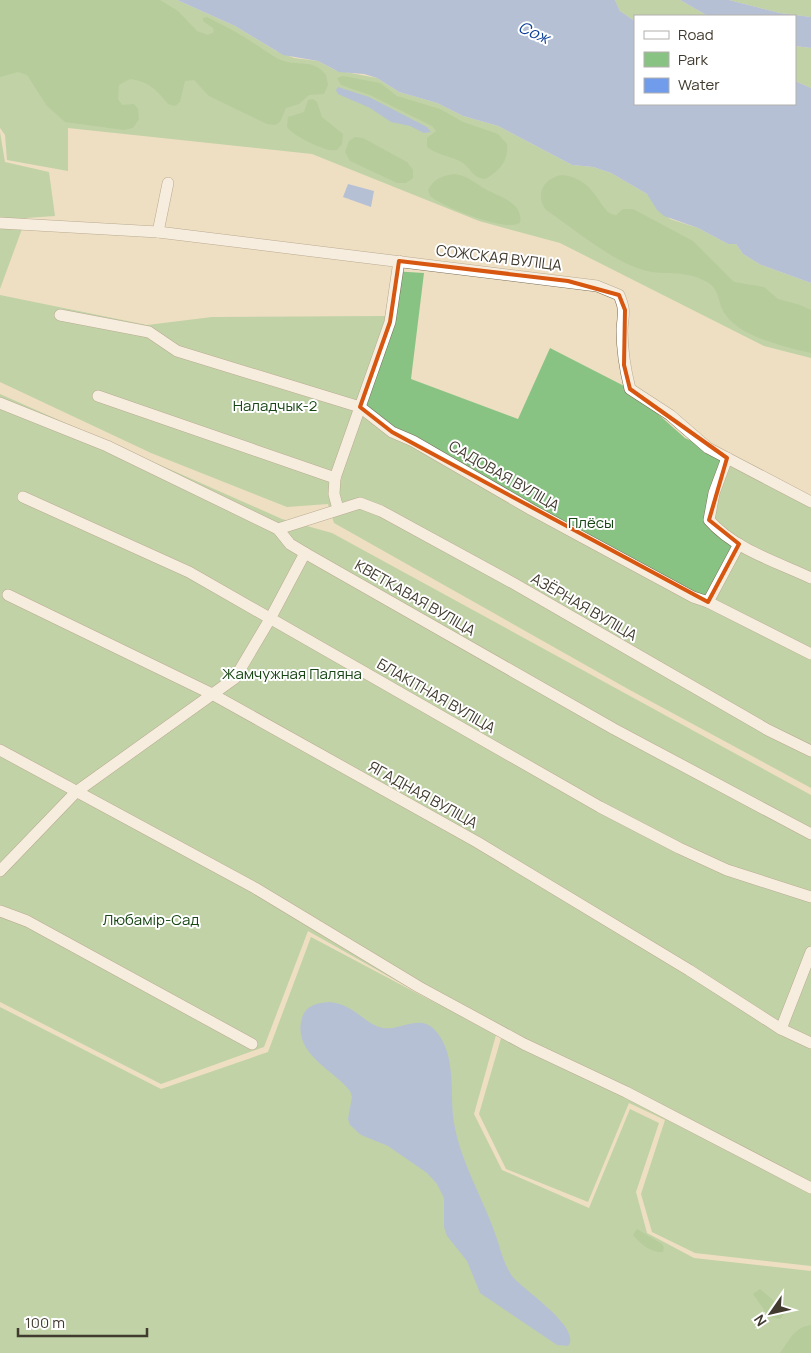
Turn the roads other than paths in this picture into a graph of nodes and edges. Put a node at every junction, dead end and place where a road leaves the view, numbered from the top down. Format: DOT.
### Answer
graph roads {
  1 [pos="168,183"];
  2 [pos="0,223"];
  3 [pos="158,232"];
  4 [pos="399,261"];
  5 [pos="60,315"];
  6 [pos="98,396"];
  7 [pos="0,403"];
  8 [pos="360,407"];
  9 [pos="727,458"];
  10 [pos="335,478"];
  11 [pos="23,497"];
  12 [pos="811,502"];
  13 [pos="338,509"];
  14 [pos="278,529"];
  15 [pos="739,544"];
  16 [pos="305,553"];
  17 [pos="811,578"];
  18 [pos="8,595"];
  19 [pos="708,602"];
  20 [pos="270,620"];
  21 [pos="811,654"];
  22 [pos="212,694"];
  23 [pos="0,750"];
  24 [pos="811,751"];
  25 [pos="76,792"];
  26 [pos="811,834"];
  27 [pos="0,870"];
  28 [pos="811,897"];
  29 [pos="0,911"];
  30 [pos="811,952"];
  31 [pos="782,1029"];
  32 [pos="811,1043"];
  33 [pos="252,1044"];
  34 [pos="811,1188"];
  1 -- 3 [label="street"];
  2 -- 3 [label="street, СОЖСКАЯ ВУЛІЦА"];
  3 -- 4 [label="street, СОЖСКАЯ ВУЛІЦА"];
  4 -- 8 [label="street"];
  4 -- 9 [label="street, СОЖСКАЯ ВУЛІЦА"];
  5 -- 8 [label="street"];
  6 -- 10 [label="street"];
  7 -- 14 [label="street, КВЕТКАВАЯ ВУЛІЦА"];
  8 -- 10 [label="street"];
  8 -- 19 [label="street, САДОВАЯ ВУЛІЦА"];
  9 -- 12 [label="street, СОЖСКАЯ ВУЛІЦА"];
  9 -- 15 [label="street"];
  10 -- 13 [label="street"];
  11 -- 20 [label="street, БЛАКІТНАЯ ВУЛІЦА"];
  13 -- 14 [label="street, АЗЁРНАЯ ВУЛІЦА"];
  13 -- 24 [label="street, АЗЁРНАЯ ВУЛІЦА"];
  14 -- 16 [label="street, КВЕТКАВАЯ ВУЛІЦА"];
  15 -- 17 [label="street"];
  15 -- 19 [label="street"];
  16 -- 20 [label="street"];
  16 -- 26 [label="street, КВЕТКАВАЯ ВУЛІЦА"];
  18 -- 22 [label="street, ЯГАДНАЯ ВУЛІЦА"];
  19 -- 21 [label="street, САДОВАЯ ВУЛІЦА"];
  20 -- 22 [label="street"];
  20 -- 28 [label="street, БЛАКІТНАЯ ВУЛІЦА"];
  22 -- 25 [label="street"];
  22 -- 31 [label="street, ЯГАДНАЯ ВУЛІЦА"];
  23 -- 25 [label="street"];
  25 -- 27 [label="street"];
  25 -- 34 [label="street"];
  29 -- 33 [label="street"];
  30 -- 31 [label="street"];
  31 -- 32 [label="street, ЯГАДНАЯ ВУЛІЦА"];
}
